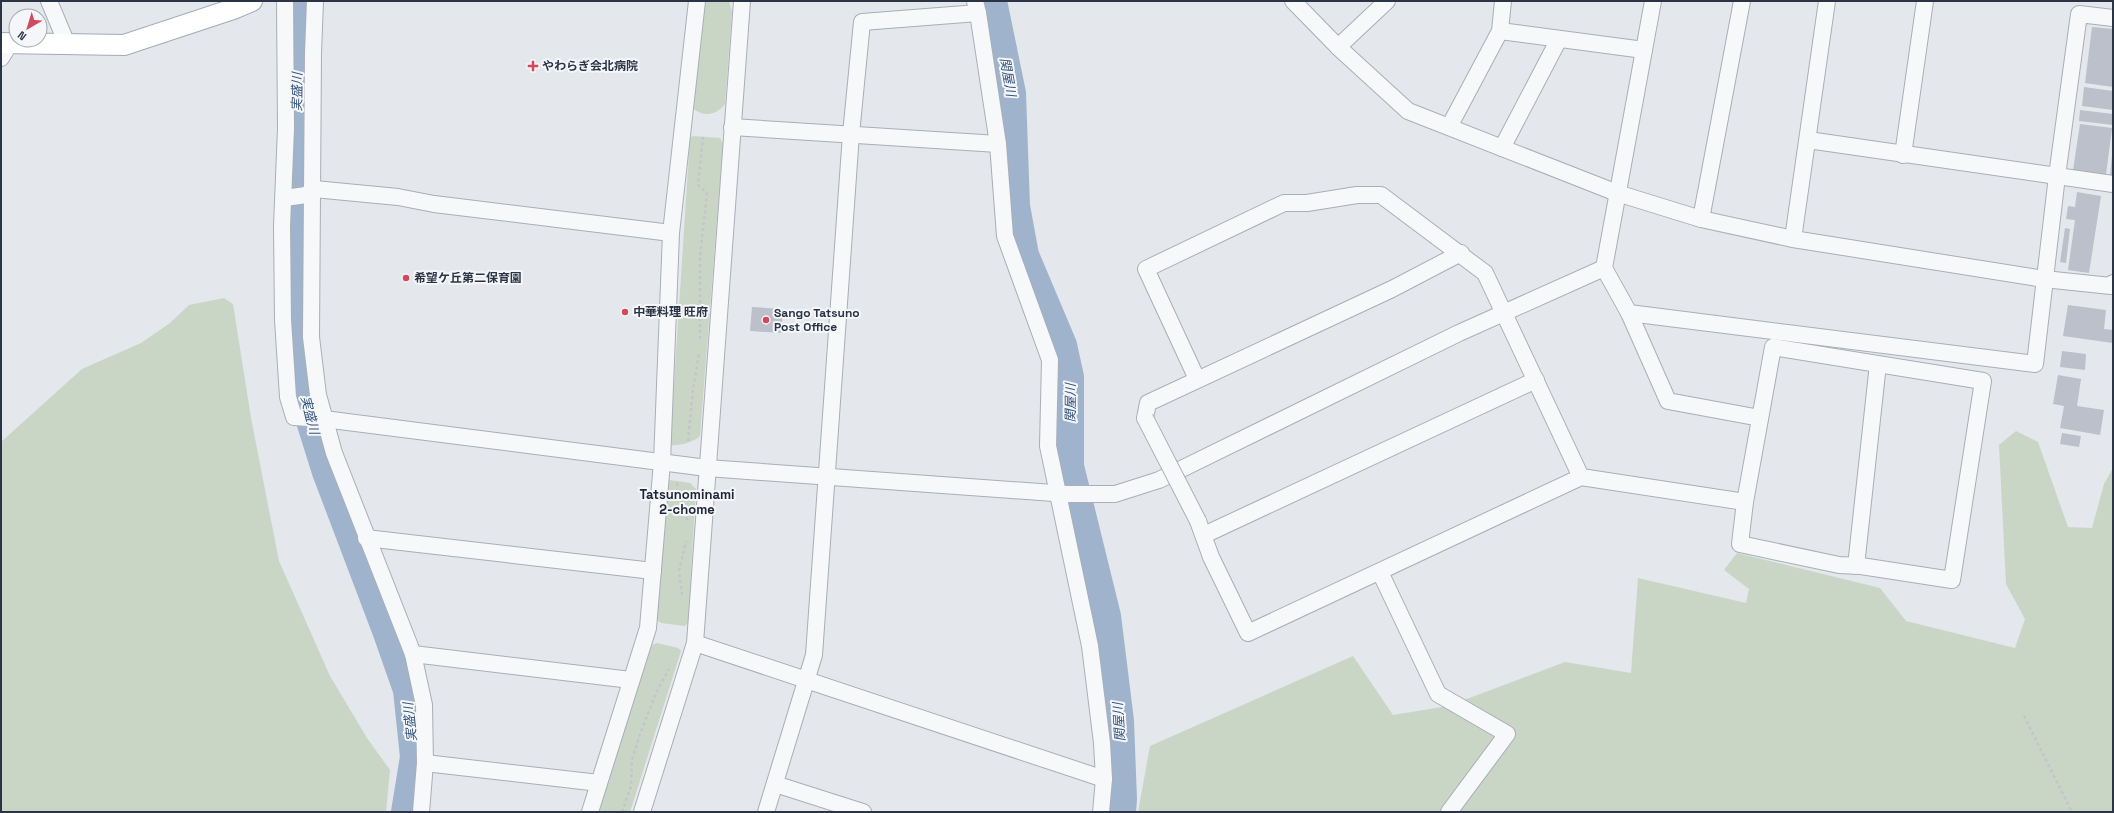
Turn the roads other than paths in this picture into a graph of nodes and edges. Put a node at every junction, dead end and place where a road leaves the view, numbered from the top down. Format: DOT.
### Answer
graph roads {
  1 [pos="49,1"];
  2 [pos="252,1"];
  3 [pos="286,1"];
  4 [pos="316,1"];
  5 [pos="696,1"];
  6 [pos="742,1"];
  7 [pos="1293,1"];
  8 [pos="1386,1"];
  9 [pos="1503,1"];
  10 [pos="1653,1"];
  11 [pos="1742,1"];
  12 [pos="1827,1"];
  13 [pos="1925,1"];
  14 [pos="976,7"];
  15 [pos="2113,18"];
  16 [pos="1500,31"];
  17 [pos="1560,39"];
  18 [pos="67,44"];
  19 [pos="1338,47"];
  20 [pos="4,48"];
  21 [pos="1644,50"];
  22 [pos="1449,127"];
  23 [pos="732,128"];
  24 [pos="851,134"];
  25 [pos="1808,140"];
  26 [pos="998,144"];
  27 [pos="1502,148"];
  28 [pos="1903,155"];
  29 [pos="2057,176"];
  30 [pos="2113,184"];
  31 [pos="310,192"];
  32 [pos="1617,193"];
  33 [pos="285,198"];
  34 [pos="1701,219"];
  35 [pos="671,233"];
  36 [pos="1793,239"];
  37 [pos="1461,254"];
  38 [pos="1604,268"];
  39 [pos="2044,279"];
  40 [pos="2113,283"];
  41 [pos="1503,313"];
  42 [pos="1628,313"];
  43 [pos="1878,364"];
  44 [pos="1197,379"];
  45 [pos="1536,380"];
  46 [pos="1760,418"];
  47 [pos="320,419"];
  48 [pos="662,462"];
  49 [pos="707,468"];
  50 [pos="826,475"];
  51 [pos="1581,477"];
  52 [pos="1063,494"];
  53 [pos="1745,502"];
  54 [pos="1201,528"];
  55 [pos="366,538"];
  56 [pos="1856,566"];
  57 [pos="653,571"];
  58 [pos="1380,572"];
  59 [pos="695,643"];
  60 [pos="413,654"];
  61 [pos="631,680"];
  62 [pos="807,681"];
  63 [pos="426,763"];
  64 [pos="1104,779"];
  65 [pos="599,783"];
  66 [pos="775,784"];
  67 [pos="420,812"];
  68 [pos="590,812"];
  69 [pos="642,812"];
  70 [pos="766,812"];
  71 [pos="863,812"];
  72 [pos="1101,812"];
  73 [pos="1449,812"];
  1 -- 18 [label="street"];
  2 -- 18 [label="main road"];
  3 -- 33 [label="street"];
  4 -- 31 [label="street"];
  5 -- 35 [label="street"];
  6 -- 23 [label="street"];
  7 -- 19 [label="street"];
  8 -- 19 [label="street"];
  9 -- 16 [label="street"];
  10 -- 21 [label="street"];
  11 -- 34 [label="street"];
  12 -- 25 [label="street"];
  13 -- 28 [label="street"];
  14 -- 24 [label="street"];
  14 -- 26 [label="street"];
  15 -- 29 [label="street"];
  16 -- 17 [label="street"];
  16 -- 22 [label="street"];
  17 -- 21 [label="street"];
  17 -- 27 [label="street"];
  18 -- 20 [label="main road"];
  19 -- 22 [label="street"];
  21 -- 32 [label="street"];
  22 -- 27 [label="street"];
  23 -- 24 [label="street"];
  23 -- 49 [label="street"];
  24 -- 26 [label="street"];
  24 -- 50 [label="street"];
  25 -- 28 [label="street"];
  25 -- 36 [label="street"];
  26 -- 52 [label="street"];
  27 -- 32 [label="street"];
  28 -- 29 [label="street"];
  29 -- 30 [label="street"];
  29 -- 39 [label="street"];
  31 -- 33 [label="street"];
  31 -- 35 [label="street"];
  31 -- 47 [label="street"];
  32 -- 34 [label="street"];
  32 -- 38 [label="street"];
  33 -- 47 [label="street"];
  34 -- 36 [label="street"];
  35 -- 48 [label="street"];
  36 -- 39 [label="street"];
  37 -- 41 [label="street"];
  37 -- 44 [label="street"];
  37 -- 44 [label="street"];
  38 -- 41 [label="street"];
  38 -- 42 [label="street"];
  39 -- 40 [label="street"];
  39 -- 42 [label="street"];
  41 -- 45 [label="street"];
  41 -- 52 [label="street"];
  42 -- 46 [label="street"];
  43 -- 46 [label="street"];
  43 -- 56 [label="street"];
  43 -- 56 [label="street"];
  44 -- 54 [label="street, bridge"];
  45 -- 51 [label="street"];
  45 -- 54 [label="street"];
  46 -- 53 [label="street"];
  47 -- 48 [label="street"];
  47 -- 55 [label="street"];
  48 -- 49 [label="street"];
  48 -- 57 [label="street"];
  49 -- 50 [label="street"];
  49 -- 59 [label="street"];
  50 -- 52 [label="street"];
  50 -- 62 [label="street"];
  51 -- 53 [label="street"];
  51 -- 58 [label="street"];
  52 -- 64 [label="street"];
  53 -- 56 [label="street"];
  54 -- 58 [label="street"];
  55 -- 57 [label="street"];
  55 -- 60 [label="street"];
  57 -- 61 [label="street"];
  58 -- 73 [label="street"];
  59 -- 62 [label="street"];
  59 -- 69 [label="street"];
  60 -- 61 [label="street"];
  60 -- 63 [label="street"];
  61 -- 65 [label="street"];
  62 -- 64 [label="street"];
  62 -- 66 [label="street"];
  63 -- 65 [label="street"];
  63 -- 67 [label="street"];
  64 -- 72 [label="street"];
  65 -- 68 [label="street"];
  66 -- 70 [label="street"];
  66 -- 71 [label="street"];
}
